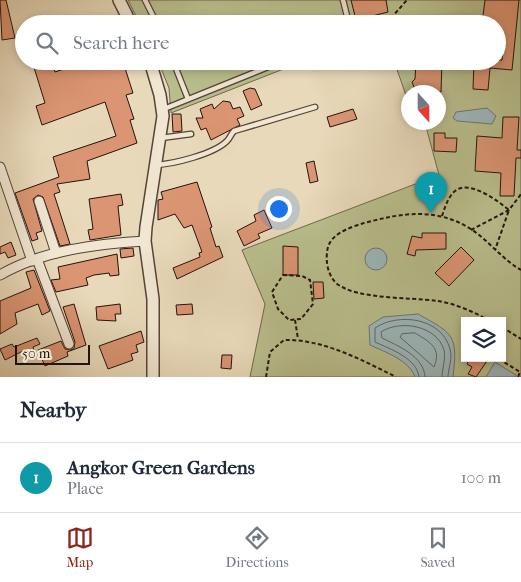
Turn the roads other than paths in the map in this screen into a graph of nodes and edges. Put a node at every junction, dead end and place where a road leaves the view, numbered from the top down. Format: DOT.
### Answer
graph roads {
  1 [pos="119,0"];
  2 [pos="145,0"];
  3 [pos="343,0"];
  4 [pos="126,15"];
  5 [pos="152,15"];
  6 [pos="347,15"];
  7 [pos="152,70"];
  8 [pos="177,70"];
  9 [pos="260,70"];
  10 [pos="188,99"];
  11 [pos="315,107"];
  12 [pos="163,110"];
  13 [pos="191,134"];
  14 [pos="159,138"];
  15 [pos="155,165"];
  16 [pos="1,172"];
  17 [pos="39,201"];
  18 [pos="145,241"];
  19 [pos="56,253"];
  20 [pos="34,260"];
  21 [pos="0,275"];
  22 [pos="69,344"];
  23 [pos="153,377"];
  1 -- 4 [label="street"];
  2 -- 5 [label="lane"];
  3 -- 6 [label="lane"];
  7 -- 12 [label="street"];
  8 -- 10 [label="lane"];
  9 -- 10 [label="lane"];
  10 -- 12 [label="lane"];
  11 -- 15 [label="lane"];
  12 -- 14 [label="street"];
  13 -- 14 [label="lane"];
  14 -- 15 [label="street"];
  15 -- 18 [label="street"];
  16 -- 20 [label="street"];
  17 -- 19 [label="street"];
  18 -- 19 [label="street"];
  18 -- 23 [label="street"];
  19 -- 20 [label="street"];
  20 -- 21 [label="street"];
  20 -- 22 [label="street"];
}
